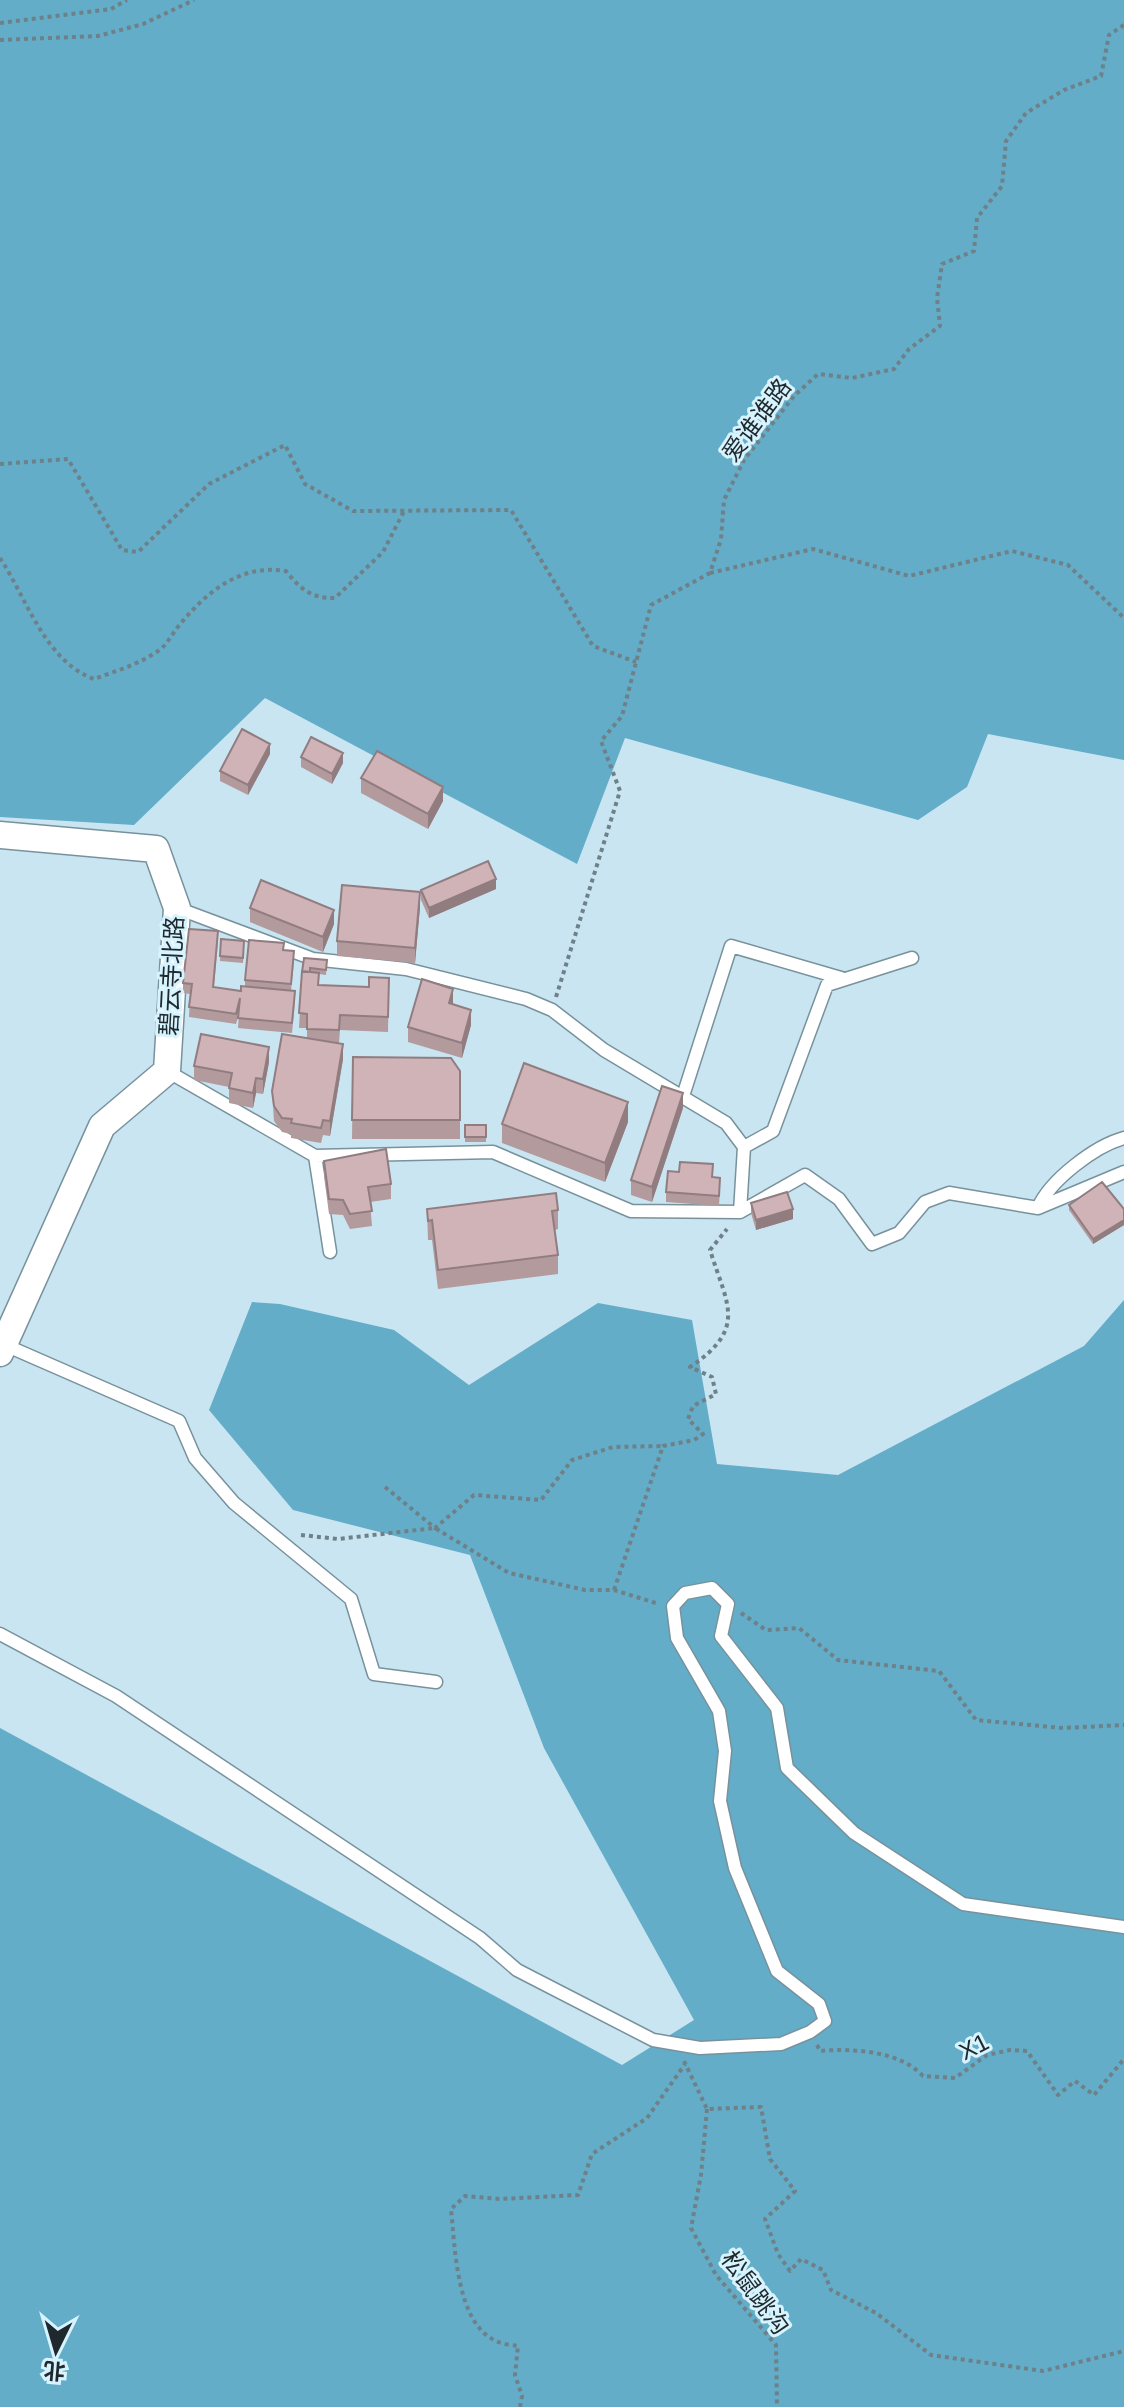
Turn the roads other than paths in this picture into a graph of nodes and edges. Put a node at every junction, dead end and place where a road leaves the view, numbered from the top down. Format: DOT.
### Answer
graph roads {
  1 [pos="0,835"];
  2 [pos="177,908"];
  3 [pos="912,958"];
  4 [pos="841,978"];
  5 [pos="167,1071"];
  6 [pos="683,1096"];
  7 [pos="1124,1138"];
  8 [pos="744,1147"];
  9 [pos="315,1156"];
  10 [pos="1124,1172"];
  11 [pos="1038,1208"];
  12 [pos="740,1212"];
  13 [pos="330,1252"];
  14 [pos="2,1349"];
  15 [pos="0,1634"];
  16 [pos="436,1682"];
  17 [pos="1124,1927"];
  1 -- 2 [label="street, 碧云寺北路"];
  2 -- 5 [label="street, 碧云寺北路"];
  2 -- 6 [label="lane"];
  3 -- 4 [label="lane"];
  4 -- 6 [label="lane"];
  4 -- 8 [label="lane"];
  5 -- 9 [label="lane"];
  5 -- 14 [label="street"];
  6 -- 8 [label="lane"];
  7 -- 11 [label="lane"];
  8 -- 12 [label="lane"];
  9 -- 12 [label="lane"];
  9 -- 13 [label="lane"];
  10 -- 11 [label="lane"];
  11 -- 12 [label="lane"];
  14 -- 16 [label="lane"];
  15 -- 17 [label="lane"];
}
